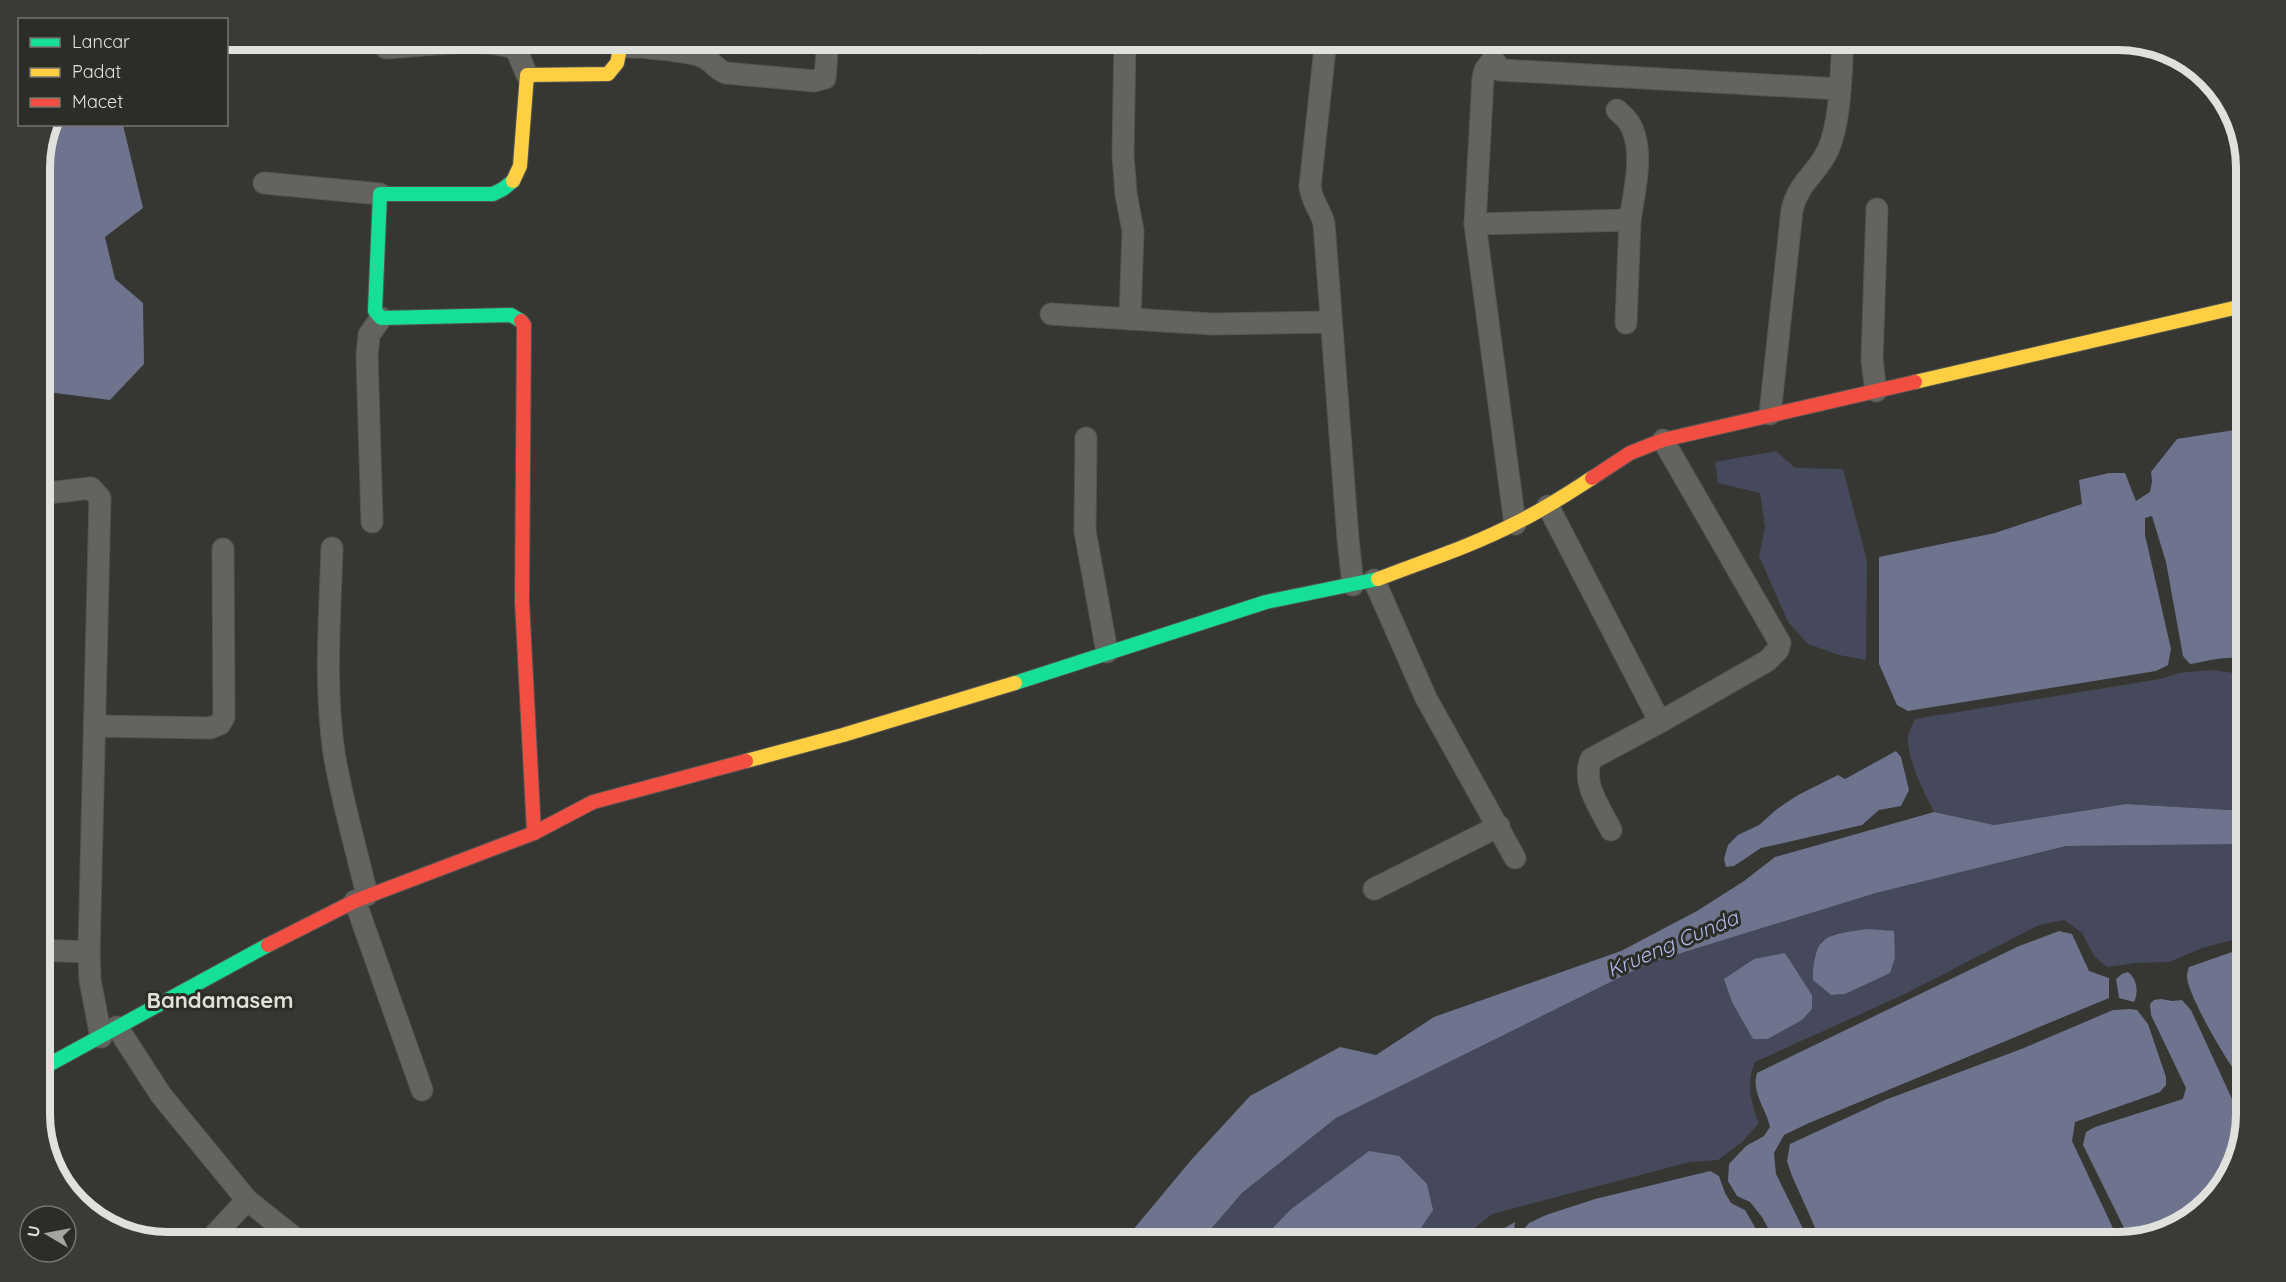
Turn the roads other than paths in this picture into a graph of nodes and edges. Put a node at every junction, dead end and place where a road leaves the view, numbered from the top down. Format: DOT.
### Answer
graph roads {
  1 [pos="516,50"];
  2 [pos="620,50"];
  3 [pos="666,50"];
  4 [pos="1125,50"];
  5 [pos="1325,50"];
  6 [pos="1842,50"];
  7 [pos="827,52"];
  8 [pos="527,75"];
  9 [pos="1839,90"];
  10 [pos="1617,110"];
  11 [pos="264,183"];
  12 [pos="380,194"];
  13 [pos="1877,209"];
  14 [pos="1630,220"];
  15 [pos="1475,225"];
  16 [pos="2236,308"];
  17 [pos="1051,314"];
  18 [pos="381,318"];
  19 [pos="1130,319"];
  20 [pos="1331,322"];
  21 [pos="1626,323"];
  22 [pos="1876,391"];
  23 [pos="1770,414"];
  24 [pos="1086,438"];
  25 [pos="1663,440"];
  26 [pos="50,493"];
  27 [pos="1548,506"];
  28 [pos="372,522"];
  29 [pos="1515,524"];
  30 [pos="333,548"];
  31 [pos="223,549"];
  32 [pos="1374,580"];
  33 [pos="1353,585"];
  34 [pos="1107,652"];
  35 [pos="1660,722"];
  36 [pos="96,726"];
  37 [pos="1499,826"];
  38 [pos="1611,830"];
  39 [pos="534,833"];
  40 [pos="1515,858"];
  41 [pos="1374,888"];
  42 [pos="361,898"];
  43 [pos="50,950"];
  44 [pos="89,952"];
  45 [pos="109,1032"];
  46 [pos="50,1064"];
  47 [pos="422,1090"];
  48 [pos="247,1200"];
  49 [pos="217,1232"];
  50 [pos="287,1232"];
  1 -- 8 [label="street"];
  2 -- 8 [label="street"];
  3 -- 7 [label="street"];
  4 -- 19 [label="street"];
  5 -- 20 [label="street"];
  6 -- 9 [label="street"];
  8 -- 12 [label="street"];
  9 -- 15 [label="street"];
  9 -- 23 [label="street"];
  10 -- 14 [label="street"];
  11 -- 12 [label="street"];
  12 -- 18 [label="street"];
  13 -- 22 [label="street"];
  14 -- 15 [label="street"];
  14 -- 21 [label="street"];
  15 -- 29 [label="street"];
  16 -- 22 [label="street"];
  17 -- 19 [label="street"];
  18 -- 28 [label="street"];
  18 -- 39 [label="street"];
  19 -- 20 [label="street"];
  20 -- 33 [label="street"];
  22 -- 23 [label="street"];
  23 -- 25 [label="street"];
  24 -- 34 [label="street"];
  25 -- 27 [label="street"];
  25 -- 35 [label="street"];
  26 -- 36 [label="street"];
  27 -- 29 [label="street"];
  27 -- 35 [label="street"];
  29 -- 32 [label="street"];
  30 -- 42 [label="street"];
  31 -- 36 [label="street"];
  32 -- 33 [label="street"];
  32 -- 37 [label="street"];
  33 -- 34 [label="street"];
  34 -- 39 [label="street"];
  35 -- 38 [label="street"];
  36 -- 44 [label="street"];
  37 -- 40 [label="street"];
  37 -- 41 [label="street"];
  39 -- 42 [label="street"];
  42 -- 45 [label="street"];
  42 -- 47 [label="street"];
  43 -- 44 [label="street"];
  44 -- 45 [label="street"];
  45 -- 46 [label="street"];
  45 -- 48 [label="street"];
  48 -- 49 [label="street"];
  48 -- 50 [label="street"];
}
